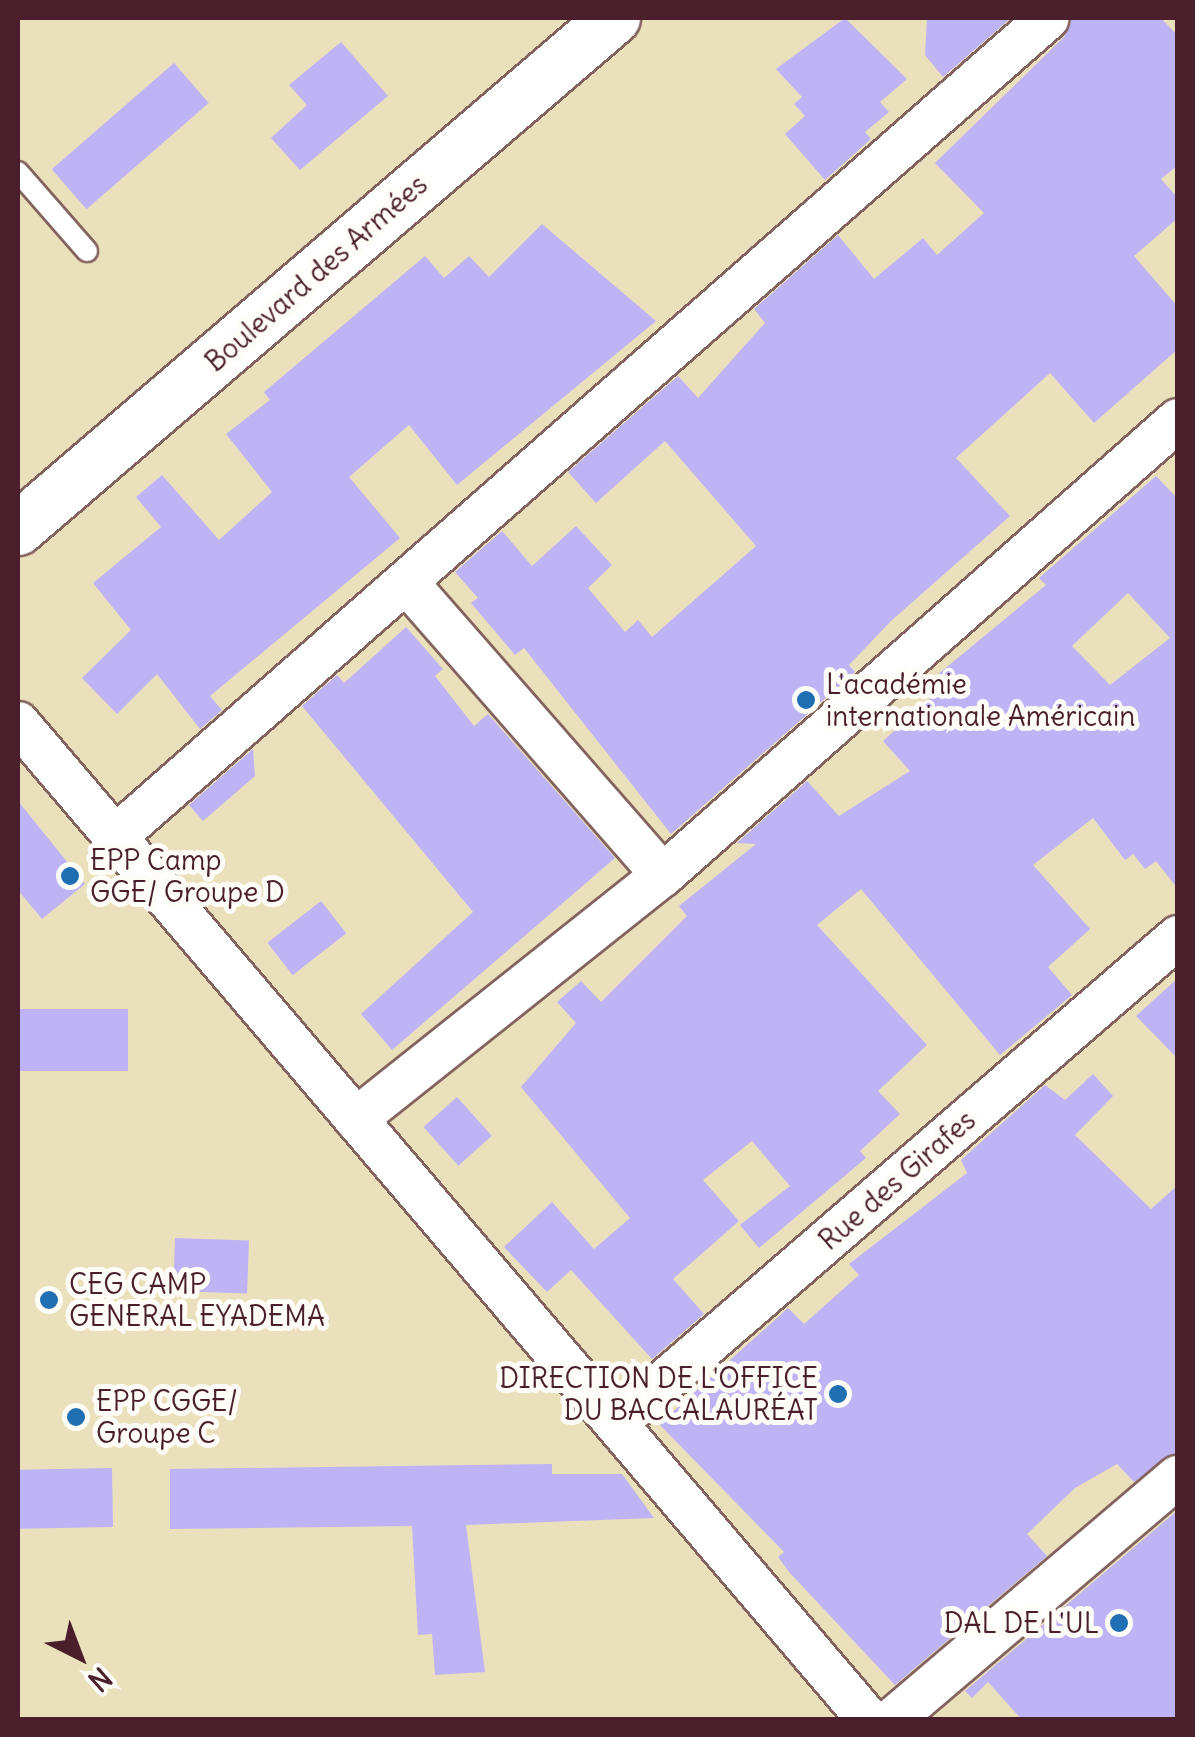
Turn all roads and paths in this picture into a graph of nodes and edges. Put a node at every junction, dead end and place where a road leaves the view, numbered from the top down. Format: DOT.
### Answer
graph roads {
  1 [pos="614,18"];
  2 [pos="1048,18"];
  3 [pos="18,172"];
  4 [pos="86,250"];
  5 [pos="1178,420"];
  6 [pos="18,529"];
  7 [pos="407,583"];
  8 [pos="18,723"];
  9 [pos="115,837"];
  10 [pos="663,875"];
  11 [pos="1178,937"];
  12 [pos="356,1119"];
  13 [pos="616,1422"];
  14 [pos="1178,1477"];
  15 [pos="869,1720"];
  16 [pos="892,1720"];
  1 -- 6 [label="street, Boulevard des Armées"];
  2 -- 7 [label="street"];
  3 -- 4 [label="lane"];
  5 -- 10 [label="street"];
  7 -- 9 [label="street"];
  7 -- 10 [label="street"];
  8 -- 9 [label="street"];
  9 -- 12 [label="street"];
  10 -- 12 [label="street"];
  11 -- 13 [label="street, Rue des Girafes"];
  12 -- 13 [label="street"];
  13 -- 15 [label="street"];
  14 -- 16 [label="street"];
}
